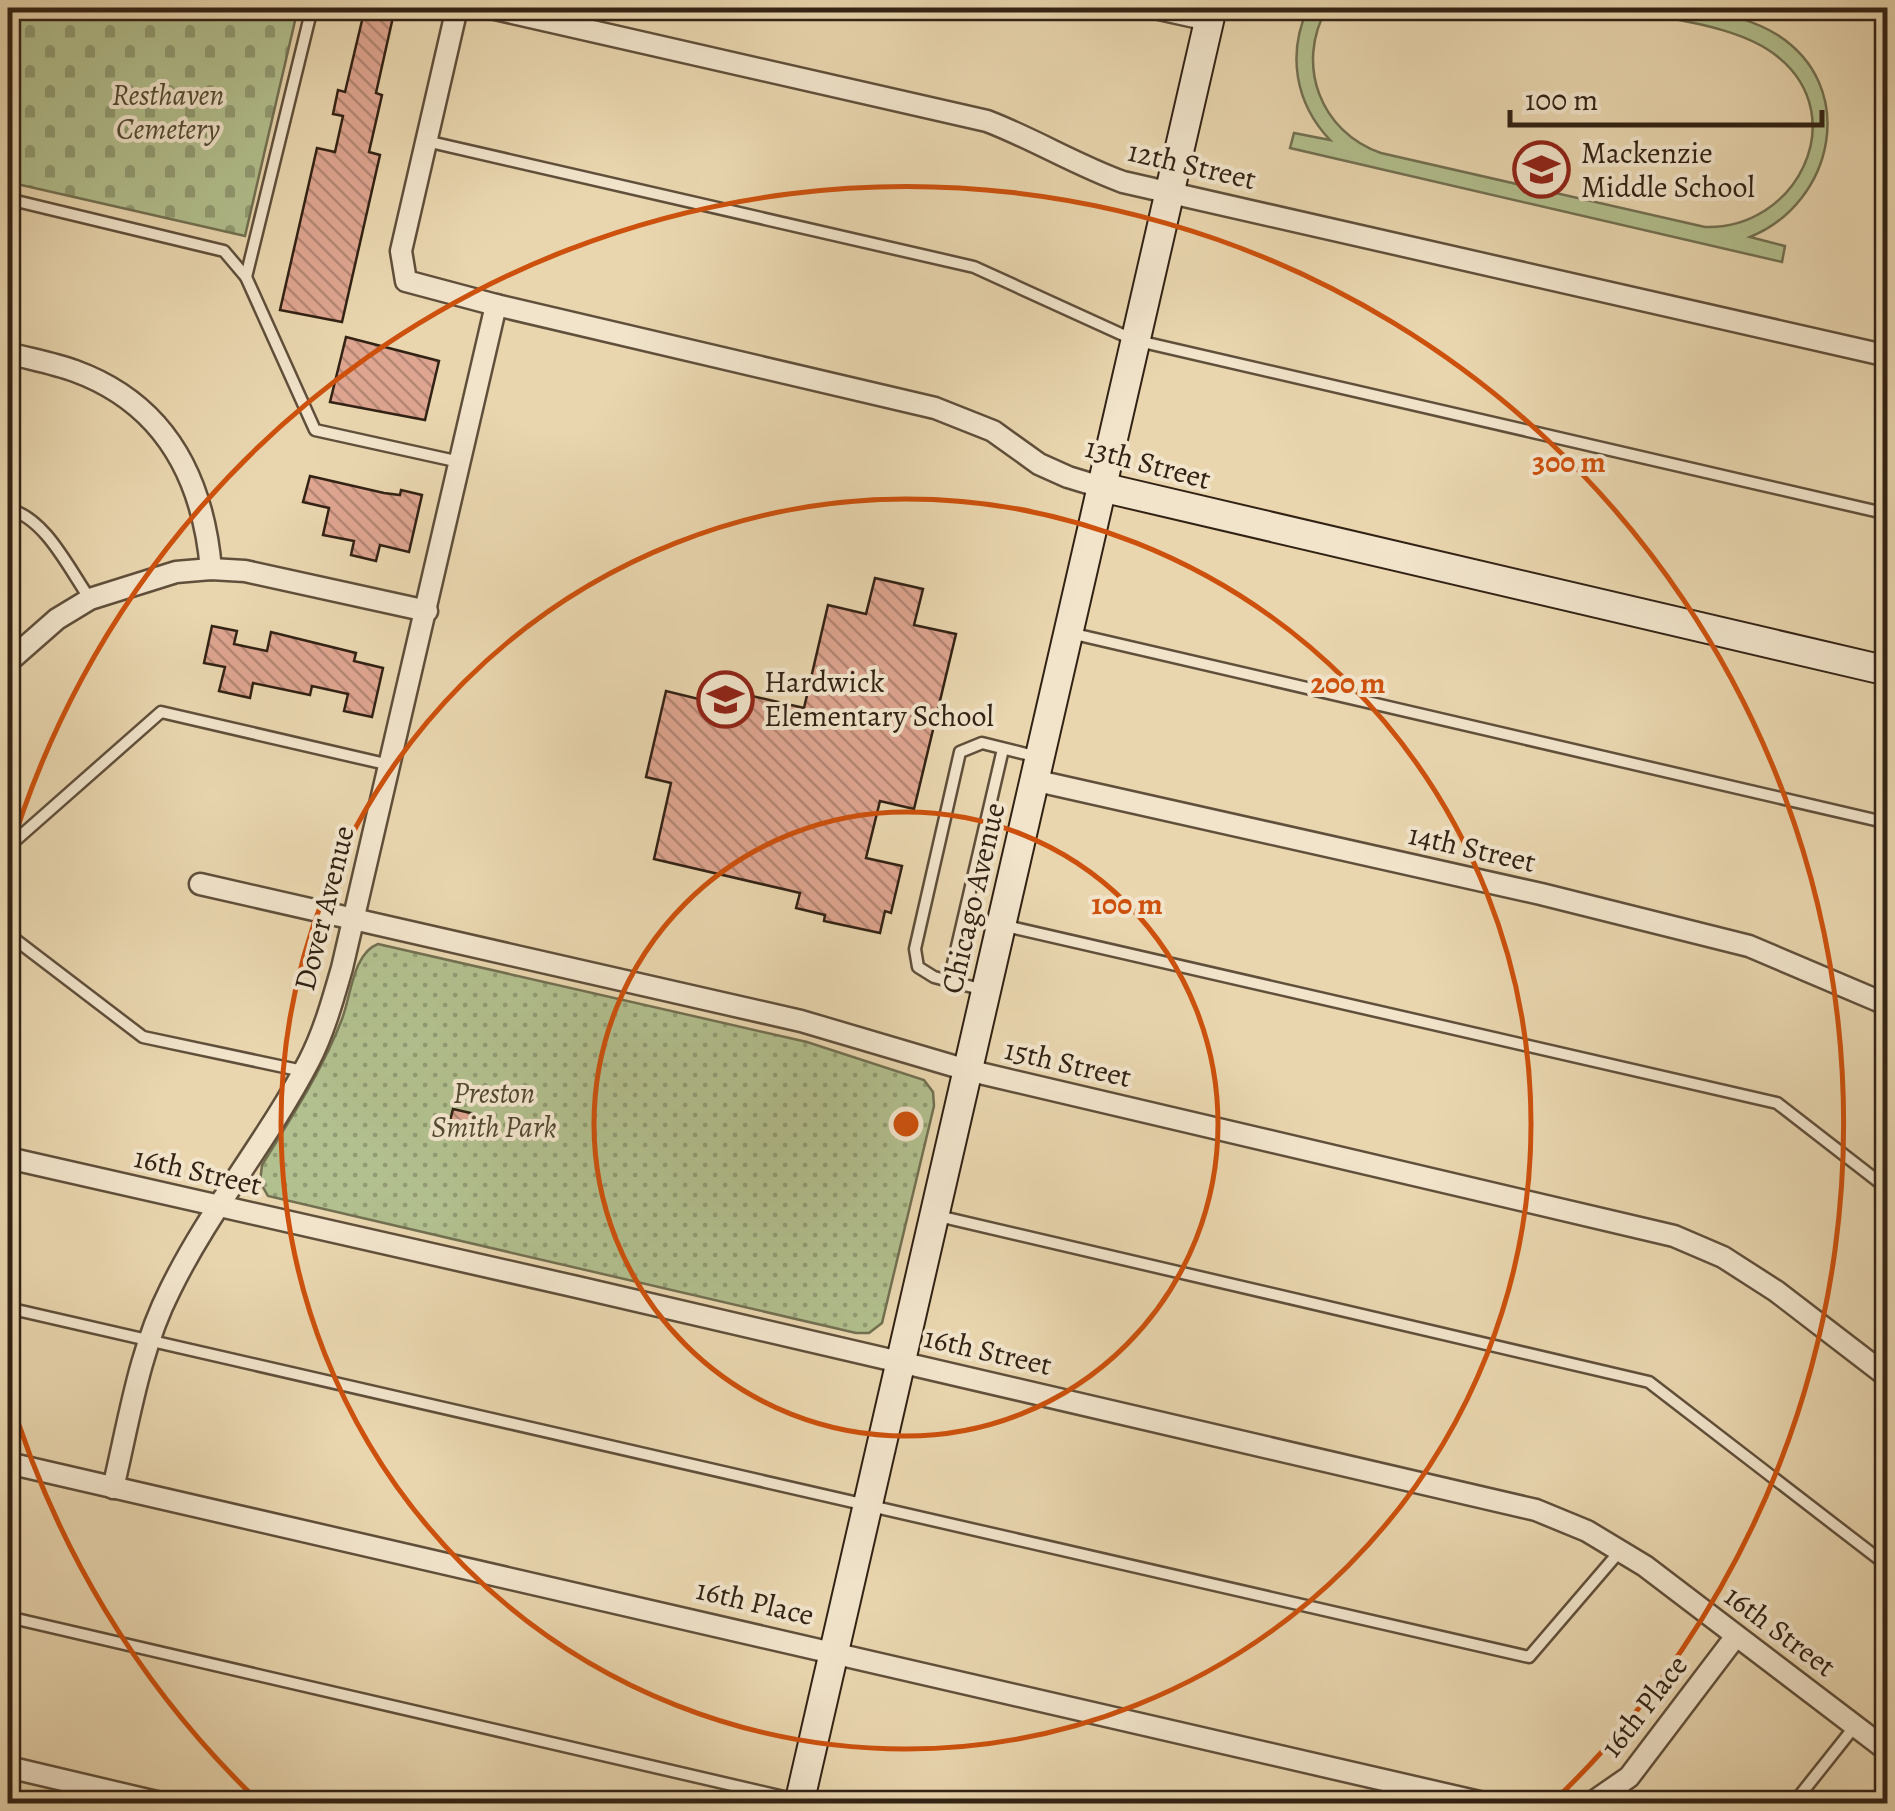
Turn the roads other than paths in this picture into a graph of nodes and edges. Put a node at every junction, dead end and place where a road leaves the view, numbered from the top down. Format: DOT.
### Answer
graph roads {
  1 [pos="312,8"];
  2 [pos="457,8"];
  3 [pos="491,8"];
  4 [pos="1131,8"];
  5 [pos="1210,16"];
  6 [pos="426,141"];
  7 [pos="1168,192"];
  8 [pos="8,200"];
  9 [pos="246,277"];
  10 [pos="496,306"];
  11 [pos="1134,340"];
  12 [pos="8,353"];
  13 [pos="1888,356"];
  14 [pos="461,462"];
  15 [pos="1101,486"];
  16 [pos="8,509"];
  17 [pos="1888,514"];
  18 [pos="211,568"];
  19 [pos="90,599"];
  20 [pos="427,611"];
  21 [pos="1067,632"];
  22 [pos="8,662"];
  23 [pos="1888,672"];
  24 [pos="1003,748"];
  25 [pos="390,765"];
  26 [pos="1036,769"];
  27 [pos="1888,822"];
  28 [pos="8,847"];
  29 [pos="200,884"];
  30 [pos="354,918"];
  31 [pos="1000,925"];
  32 [pos="8,934"];
  33 [pos="949,981"];
  34 [pos="985,990"];
  35 [pos="1888,1005"];
  36 [pos="967,1070"];
  37 [pos="303,1071"];
  38 [pos="8,1158"];
  39 [pos="1888,1189"];
  40 [pos="220,1207"];
  41 [pos="934,1215"];
  42 [pos="8,1308"];
  43 [pos="150,1341"];
  44 [pos="900,1362"];
  45 [pos="1888,1377"];
  46 [pos="8,1464"];
  47 [pos="114,1488"];
  48 [pos="866,1508"];
  49 [pos="1620,1551"];
  50 [pos="1888,1566"];
  51 [pos="8,1617"];
  52 [pos="1736,1636"];
  53 [pos="834,1651"];
  54 [pos="1854,1726"];
  55 [pos="1888,1751"];
  56 [pos="8,1767"];
  57 [pos="804,1802"];
  58 [pos="165,1804"];
  59 [pos="1488,1804"];
  60 [pos="1590,1804"];
  61 [pos="1793,1804"];
  1 -- 9 [label="lane"];
  2 -- 6 [label="street"];
  3 -- 7 [label="street, 12th Street"];
  4 -- 5 [label="lane"];
  5 -- 7 [label="street, Chicago Avenue"];
  6 -- 10 [label="street, 13th Street"];
  6 -- 11 [label="lane"];
  7 -- 11 [label="street, Chicago Avenue"];
  7 -- 13 [label="street, 12th Street"];
  8 -- 9 [label="lane"];
  9 -- 14 [label="lane"];
  10 -- 14 [label="street, Dover Avenue"];
  10 -- 15 [label="street, 13th Street"];
  11 -- 15 [label="street, Chicago Avenue"];
  11 -- 17 [label="lane"];
  12 -- 18 [label="street"];
  14 -- 20 [label="street, Dover Avenue"];
  15 -- 21 [label="street, Chicago Avenue"];
  15 -- 23 [label="street, 13th Street"];
  16 -- 19 [label="lane"];
  18 -- 19 [label="street"];
  18 -- 20 [label="street"];
  19 -- 22 [label="street"];
  20 -- 25 [label="street, Dover Avenue"];
  21 -- 26 [label="street, Chicago Avenue"];
  21 -- 27 [label="lane"];
  24 -- 26 [label="lane"];
  24 -- 33 [label="lane"];
  24 -- 33 [label="lane"];
  25 -- 28 [label="lane"];
  25 -- 30 [label="street, Dover Avenue"];
  26 -- 31 [label="street, Chicago Avenue"];
  26 -- 35 [label="street, 14th Street"];
  29 -- 30 [label="street, 15th Street"];
  30 -- 36 [label="street, 15th Street"];
  30 -- 37 [label="street, Dover Avenue"];
  31 -- 34 [label="street, Chicago Avenue"];
  31 -- 39 [label="lane"];
  32 -- 37 [label="lane"];
  33 -- 34 [label="lane"];
  34 -- 36 [label="street, Chicago Avenue"];
  36 -- 41 [label="street, Chicago Avenue"];
  36 -- 45 [label="street, 15th Street"];
  37 -- 40 [label="street, Dover Avenue"];
  38 -- 40 [label="street, 16th Street"];
  40 -- 43 [label="street, Dover Avenue"];
  40 -- 44 [label="street, 16th Street"];
  41 -- 44 [label="street, Chicago Avenue"];
  41 -- 50 [label="lane"];
  42 -- 43 [label="lane"];
  43 -- 47 [label="street, Dover Avenue"];
  43 -- 48 [label="lane"];
  44 -- 48 [label="street, Chicago Avenue"];
  44 -- 49 [label="street, 16th Street"];
  46 -- 47 [label="street, 16th Place"];
  47 -- 53 [label="street, 16th Place"];
  48 -- 49 [label="lane"];
  48 -- 53 [label="street, Chicago Avenue"];
  49 -- 52 [label="street, 16th Street"];
  51 -- 57 [label="lane"];
  52 -- 54 [label="street, 16th Street"];
  52 -- 60 [label="street, 16th Place"];
  53 -- 57 [label="street, Chicago Avenue"];
  53 -- 59 [label="street, 16th Place"];
  54 -- 55 [label="street, 16th Street"];
  54 -- 61 [label="lane"];
  56 -- 58 [label="street"];
}
